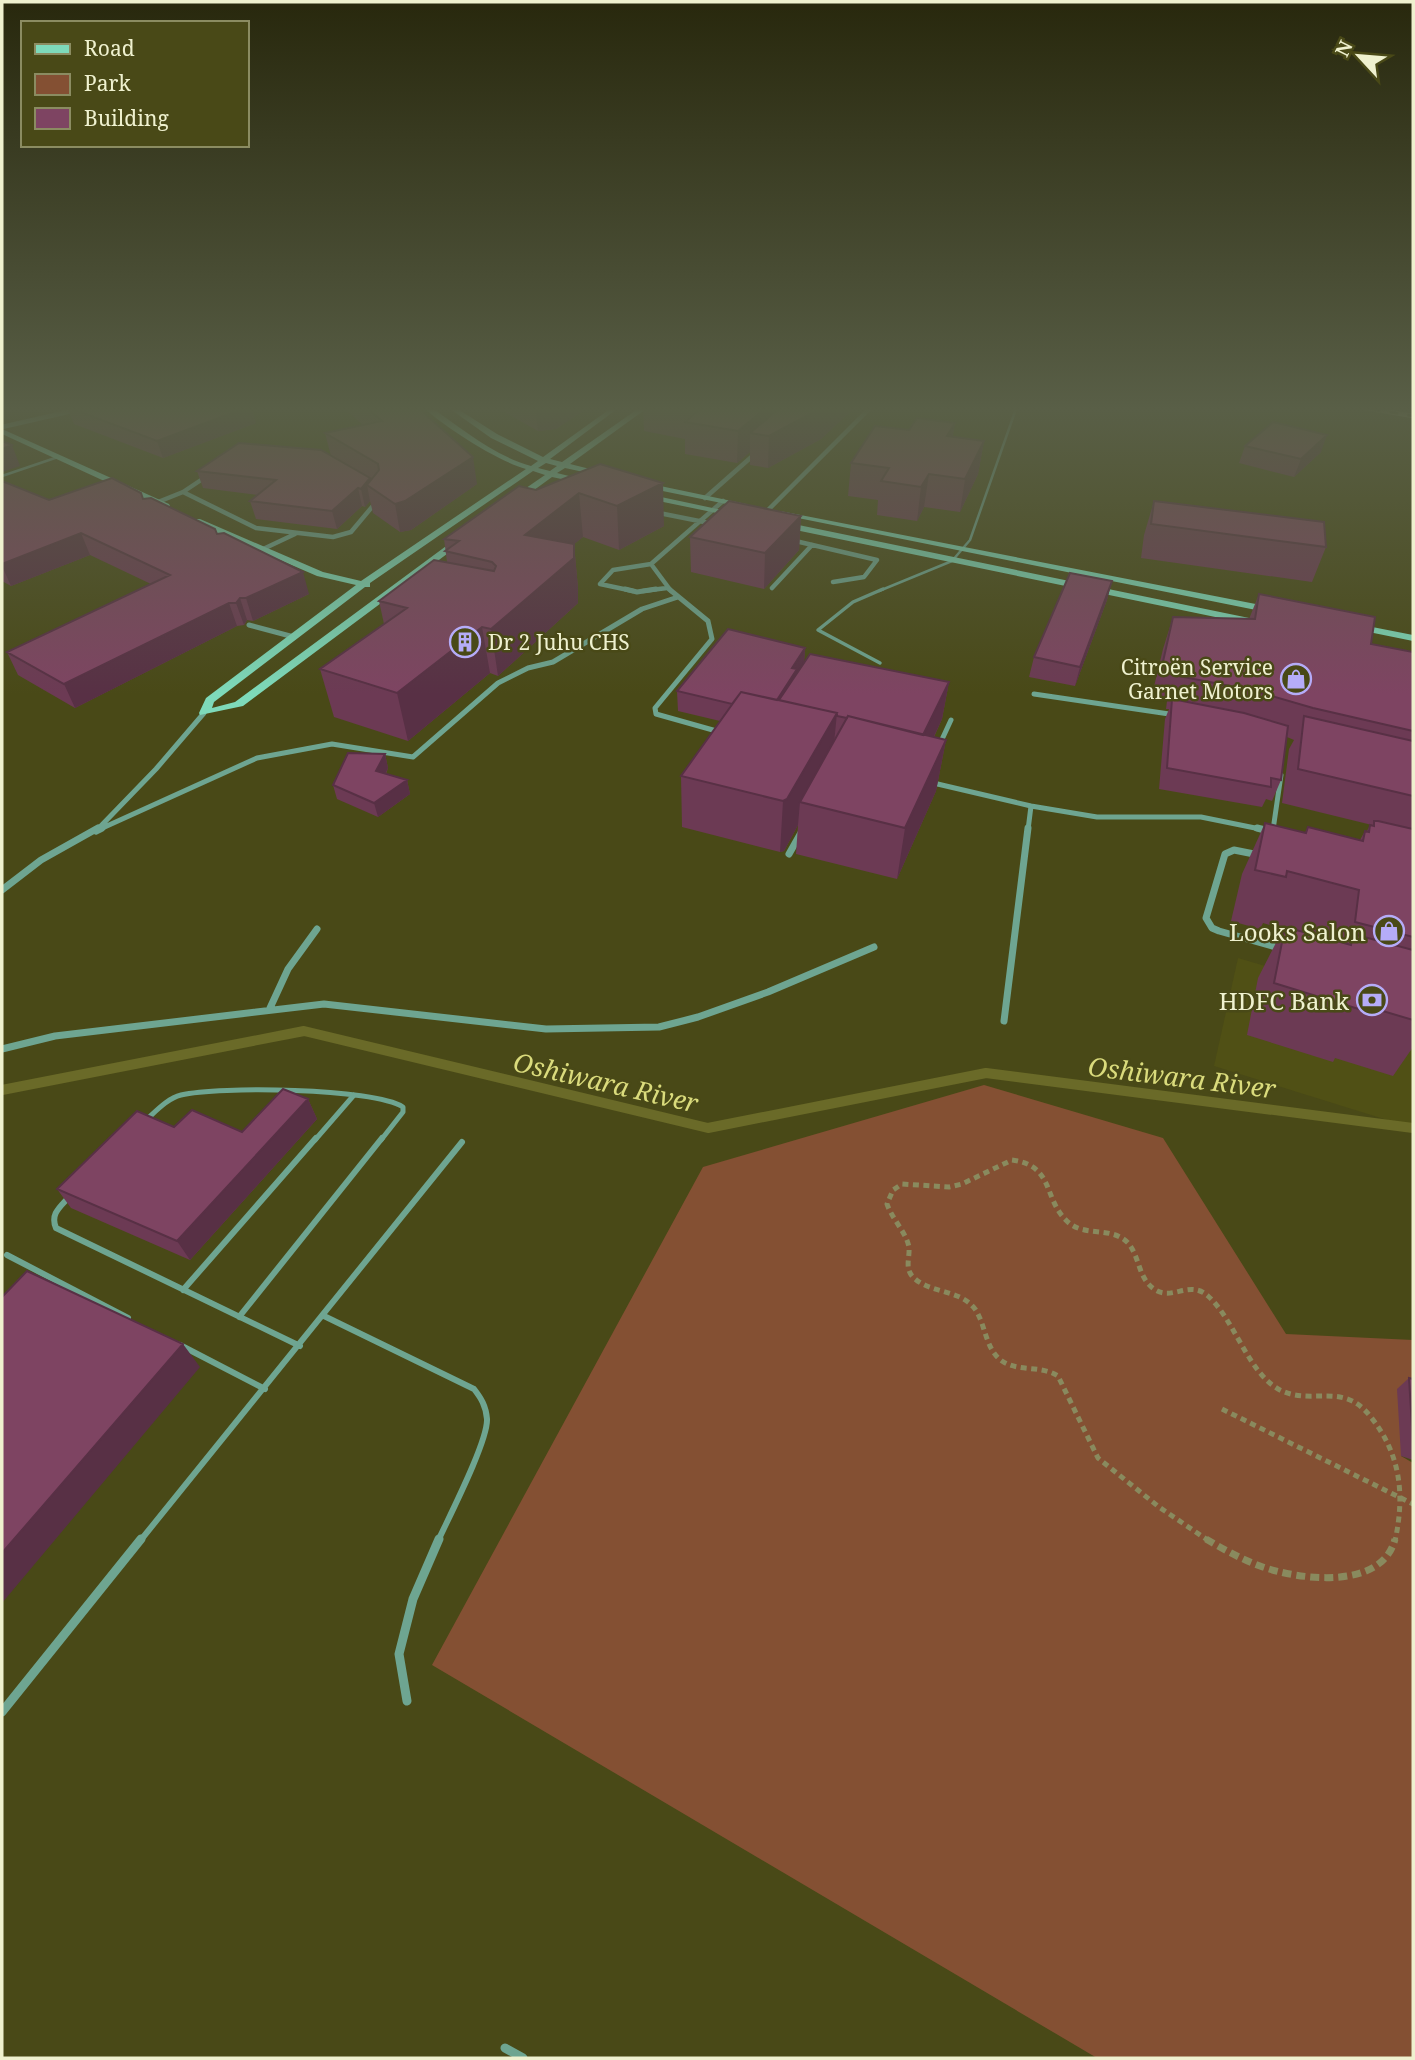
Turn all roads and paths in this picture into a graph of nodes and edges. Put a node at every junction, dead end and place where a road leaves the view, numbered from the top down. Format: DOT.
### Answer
graph roads {
  1 [pos="158,502"];
  2 [pos="204,502"];
  3 [pos="375,502"];
  4 [pos="484,502"];
  5 [pos="513,502"];
  6 [pos="675,502"];
  7 [pos="722,502"];
  8 [pos="729,502"];
  9 [pos="776,502"];
  10 [pos="983,502"];
  11 [pos="505,508"];
  12 [pos="168,510"];
  13 [pos="646,510"];
  14 [pos="713,510"];
  15 [pos="768,510"];
  16 [pos="184,514"];
  17 [pos="749,518"];
  18 [pos="700,521"];
  19 [pos="774,523"];
  20 [pos="725,527"];
  21 [pos="471,532"];
  22 [pos="296,534"];
  23 [pos="787,540"];
  24 [pos="246,544"];
  25 [pos="812,545"];
  26 [pos="237,548"];
  27 [pos="261,550"];
  28 [pos="962,550"];
  29 [pos="953,561"];
  30 [pos="651,564"];
  31 [pos="833,582"];
  32 [pos="363,584"];
  33 [pos="396,588"];
  34 [pos="667,588"];
  35 [pos="772,588"];
  36 [pos="678,597"];
  37 [pos="1277,611"];
  38 [pos="1264,624"];
  39 [pos="249,625"];
  40 [pos="1345,625"];
  41 [pos="294,637"];
  42 [pos="1413,638"];
  43 [pos="712,639"];
  44 [pos="724,642"];
  45 [pos="880,663"];
  46 [pos="1034,694"];
  47 [pos="204,713"];
  48 [pos="1183,717"];
  49 [pos="951,720"];
  50 [pos="728,734"];
  51 [pos="934,756"];
  52 [pos="1282,768"];
  53 [pos="922,780"];
  54 [pos="1031,806"];
  55 [pos="808,819"];
  56 [pos="96,831"];
  57 [pos="1273,832"];
  58 [pos="1286,834"];
  59 [pos="789,855"];
  60 [pos="1266,856"];
  61 [pos="2,890"];
  62 [pos="317,929"];
  63 [pos="874,947"];
  64 [pos="1295,953"];
  65 [pos="270,1008"];
  66 [pos="1004,1021"];
  67 [pos="2,1049"];
  68 [pos="354,1095"];
  69 [pos="144,1122"];
  70 [pos="462,1142"];
  71 [pos="73,1194"];
  72 [pos="6,1255"];
  73 [pos="183,1290"];
  74 [pos="324,1316"];
  75 [pos="239,1317"];
  76 [pos="142,1325"];
  77 [pos="166,1338"];
  78 [pos="300,1346"];
  79 [pos="265,1389"];
  80 [pos="1222,1409"];
  81 [pos="1403,1500"];
  82 [pos="1413,1504"];
  83 [pos="407,1701"];
  84 [pos="2,1712"];
  85 [pos="505,2048"];
  86 [pos="523,2058"];
  1 -- 12 [label="street"];
  2 -- 22 [label="street"];
  3 -- 22 [label="street"];
  4 -- 32 [label="street"];
  5 -- 11 [label="street"];
  6 -- 14 [label="street"];
  7 -- 14 [label="street"];
  8 -- 15 [label="street"];
  9 -- 15 [label="street"];
  10 -- 28 [label="lane"];
  13 -- 18 [label="street"];
  14 -- 17 [label="street"];
  14 -- 18 [label="street"];
  15 -- 28 [label="street"];
  16 -- 24 [label="street"];
  18 -- 20 [label="street"];
  18 -- 30 [label="street"];
  19 -- 29 [label="street"];
  21 -- 33 [label="street"];
  22 -- 27 [label="street"];
  23 -- 25 [label="street"];
  24 -- 26 [label="street"];
  24 -- 27 [label="street"];
  25 -- 31 [label="street"];
  25 -- 35 [label="street"];
  27 -- 32 [label="street"];
  28 -- 29 [label="lane"];
  28 -- 37 [label="street"];
  29 -- 38 [label="street"];
  29 -- 45 [label="lane"];
  30 -- 34 [label="street"];
  30 -- 34 [label="street"];
  32 -- 33 [label="street"];
  32 -- 41 [label="street"];
  33 -- 47 [label="street"];
  34 -- 36 [label="street"];
  36 -- 43 [label="street"];
  36 -- 56 [label="street"];
  39 -- 41 [label="street"];
  40 -- 42 [label="street"];
  41 -- 47 [label="street"];
  43 -- 44 [label="street"];
  43 -- 50 [label="street"];
  46 -- 48 [label="street"];
  47 -- 56 [label="street"];
  49 -- 51 [label="street"];
  52 -- 57 [label="street"];
  53 -- 54 [label="street"];
  54 -- 57 [label="street"];
  54 -- 66 [label="street"];
  55 -- 59 [label="street"];
  56 -- 61 [label="street"];
  57 -- 58 [label="street"];
  60 -- 64 [label="street"];
  62 -- 65 [label="street"];
  63 -- 65 [label="street"];
  65 -- 67 [label="street"];
  68 -- 69 [label="lane"];
  68 -- 73 [label="lane"];
  68 -- 75 [label="lane"];
  70 -- 74 [label="lane"];
  71 -- 73 [label="lane"];
  72 -- 76 [label="lane"];
  73 -- 75 [label="lane"];
  74 -- 78 [label="lane"];
  74 -- 83 [label="lane"];
  75 -- 78 [label="lane"];
  77 -- 79 [label="lane"];
  78 -- 79 [label="lane"];
  79 -- 84 [label="lane"];
  80 -- 81 [label="path"];
  81 -- 81 [label="path"];
  81 -- 82 [label="path"];
  85 -- 86 [label="lane"];
}
